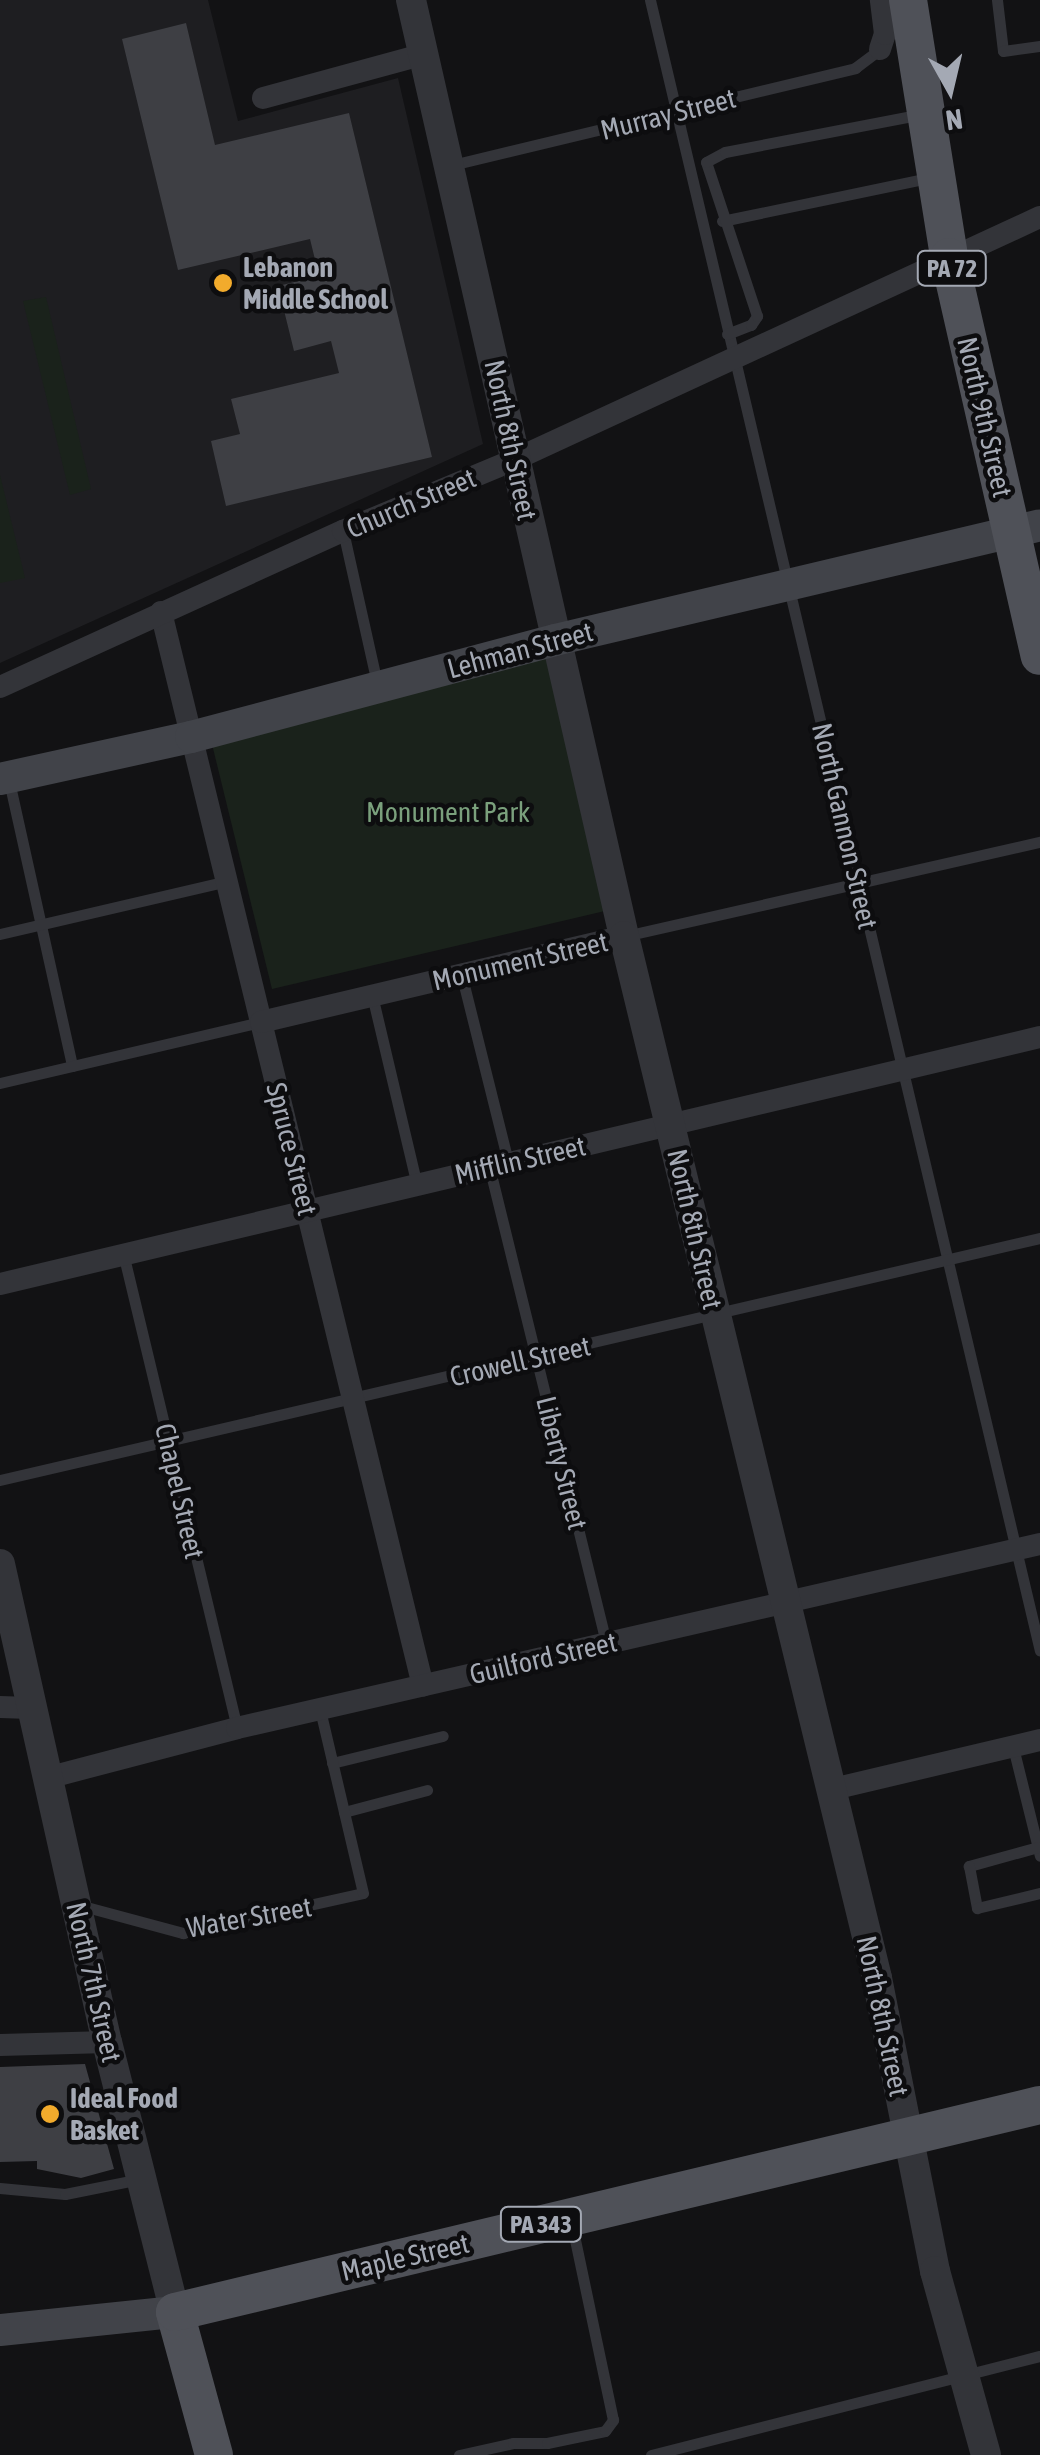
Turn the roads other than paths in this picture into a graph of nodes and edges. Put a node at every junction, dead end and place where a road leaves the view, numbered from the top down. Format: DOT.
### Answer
graph roads {
  1 [pos="411,0"];
  2 [pos="650,0"];
  3 [pos="881,0"];
  4 [pos="908,0"];
  5 [pos="997,0"];
  6 [pos="1040,46"];
  7 [pos="880,49"];
  8 [pos="425,54"];
  9 [pos="263,98"];
  10 [pos="676,112"];
  11 [pos="926,113"];
  12 [pos="450,165"];
  13 [pos="936,176"];
  14 [pos="1040,217"];
  15 [pos="722,221"];
  16 [pos="949,258"];
  17 [pos="729,346"];
  18 [pos="516,459"];
  19 [pos="1025,529"];
  20 [pos="343,531"];
  21 [pos="788,585"];
  22 [pos="161,612"];
  23 [pos="555,640"];
  24 [pos="1040,656"];
  25 [pos="0,687"];
  26 [pos="378,688"];
  27 [pos="191,737"];
  28 [pos="4,778"];
  29 [pos="1040,842"];
  30 [pos="227,880"];
  31 [pos="858,881"];
  32 [pos="40,924"];
  33 [pos="0,934"];
  34 [pos="624,936"];
  35 [pos="462,977"];
  36 [pos="372,995"];
  37 [pos="261,1022"];
  38 [pos="1040,1037"];
  39 [pos="72,1066"];
  40 [pos="903,1070"];
  41 [pos="0,1083"];
  42 [pos="672,1125"];
  43 [pos="499,1164"];
  44 [pos="417,1186"];
  45 [pos="307,1212"];
  46 [pos="1040,1238"];
  47 [pos="124,1253"];
  48 [pos="948,1260"];
  49 [pos="0,1284"];
  50 [pos="714,1316"];
  51 [pos="536,1357"];
  52 [pos="353,1400"];
  53 [pos="169,1444"];
  54 [pos="0,1480"];
  55 [pos="1040,1544"];
  56 [pos="1016,1549"];
  57 [pos="0,1564"];
  58 [pos="785,1604"];
  59 [pos="606,1643"];
  60 [pos="1040,1651"];
  61 [pos="422,1686"];
  62 [pos="15,1708"];
  63 [pos="320,1710"];
  64 [pos="237,1728"];
  65 [pos="443,1736"];
  66 [pos="1040,1740"];
  67 [pos="1013,1747"];
  68 [pos="332,1763"];
  69 [pos="48,1778"];
  70 [pos="427,1790"];
  71 [pos="833,1790"];
  72 [pos="344,1812"];
  73 [pos="1039,1852"];
  74 [pos="1040,1893"];
  75 [pos="77,1904"];
  76 [pos="107,2042"];
  77 [pos="0,2046"];
  78 [pos="1040,2104"];
  79 [pos="908,2136"];
  80 [pos="140,2180"];
  81 [pos="0,2188"];
  82 [pos="570,2217"];
  83 [pos="175,2312"];
  84 [pos="0,2330"];
  85 [pos="1040,2356"];
  86 [pos="966,2374"];
  87 [pos="214,2455"];
  88 [pos="459,2455"];
  89 [pos="652,2455"];
  90 [pos="986,2455"];
  1 -- 8 [label="street, North 8th Street"];
  2 -- 10 [label="lane, North Gannon Street"];
  3 -- 7 [label="street"];
  4 -- 11 [label="main road, North 9th Street / PA 72"];
  5 -- 6 [label="lane"];
  7 -- 10 [label="lane, Murray Street"];
  8 -- 9 [label="street"];
  8 -- 12 [label="street, North 8th Street"];
  10 -- 12 [label="lane, Murray Street"];
  10 -- 17 [label="lane, North Gannon Street"];
  11 -- 13 [label="main road, North 9th Street / PA 72"];
  11 -- 15 [label="lane"];
  12 -- 18 [label="street, North 8th Street"];
  13 -- 15 [label="lane"];
  13 -- 16 [label="main road, North 9th Street / PA 72"];
  14 -- 16 [label="street, Church Street"];
  15 -- 17 [label="lane"];
  16 -- 17 [label="street, Church Street"];
  16 -- 19 [label="main road, North 9th Street / PA 72"];
  17 -- 18 [label="street, Church Street"];
  17 -- 21 [label="lane, North Gannon Street"];
  18 -- 20 [label="street, Church Street"];
  18 -- 23 [label="street, North 8th Street"];
  19 -- 21 [label="main road, Lehman Street"];
  19 -- 24 [label="main road, North 9th Street / PA 72"];
  20 -- 22 [label="street, Church Street"];
  20 -- 26 [label="lane"];
  21 -- 23 [label="main road, Lehman Street"];
  21 -- 31 [label="lane, North Gannon Street"];
  22 -- 25 [label="street, Church Street"];
  22 -- 27 [label="street, Spruce Street"];
  23 -- 26 [label="main road, Lehman Street"];
  23 -- 34 [label="street, North 8th Street"];
  26 -- 27 [label="main road, Lehman Street"];
  27 -- 28 [label="main road, Lehman Street"];
  27 -- 30 [label="street, Spruce Street"];
  28 -- 32 [label="lane"];
  29 -- 31 [label="lane, Monument Street"];
  30 -- 32 [label="lane"];
  30 -- 37 [label="street, Spruce Street"];
  31 -- 34 [label="lane, Monument Street"];
  31 -- 40 [label="lane, North Gannon Street"];
  32 -- 33 [label="lane"];
  32 -- 39 [label="lane"];
  34 -- 35 [label="street, Monument Street"];
  34 -- 42 [label="street, North 8th Street"];
  35 -- 36 [label="street, Monument Street"];
  35 -- 43 [label="lane, Liberty Street"];
  36 -- 37 [label="street, Monument Street"];
  36 -- 44 [label="lane"];
  37 -- 39 [label="lane, Monument Street"];
  37 -- 45 [label="street, Spruce Street"];
  38 -- 40 [label="street, Mifflin Street"];
  39 -- 41 [label="lane, Monument Street"];
  40 -- 42 [label="street, Mifflin Street"];
  40 -- 48 [label="lane, North Gannon Street"];
  42 -- 43 [label="street, Mifflin Street"];
  42 -- 50 [label="street, North 8th Street"];
  43 -- 44 [label="street, Mifflin Street"];
  43 -- 51 [label="lane, Liberty Street"];
  44 -- 45 [label="street, Mifflin Street"];
  45 -- 47 [label="street, Mifflin Street"];
  45 -- 52 [label="street, Spruce Street"];
  46 -- 48 [label="lane, Crowell Street"];
  47 -- 49 [label="street, Mifflin Street"];
  47 -- 53 [label="lane, Chapel Street"];
  48 -- 50 [label="lane, Crowell Street"];
  48 -- 56 [label="lane, North Gannon Street"];
  50 -- 51 [label="lane, Crowell Street"];
  50 -- 58 [label="street, North 8th Street"];
  51 -- 52 [label="lane, Crowell Street"];
  51 -- 59 [label="lane, Liberty Street"];
  52 -- 53 [label="lane, Crowell Street"];
  52 -- 61 [label="street, Spruce Street"];
  53 -- 54 [label="lane, Crowell Street"];
  53 -- 64 [label="lane, Chapel Street"];
  55 -- 56 [label="street, Guilford Street"];
  56 -- 58 [label="street, Guilford Street"];
  56 -- 60 [label="lane, North Gannon Street"];
  57 -- 62 [label="street, North 7th Street"];
  58 -- 59 [label="street, Guilford Street"];
  58 -- 71 [label="street, North 8th Street"];
  59 -- 61 [label="street, Guilford Street"];
  61 -- 63 [label="street, Guilford Street"];
  62 -- 69 [label="street, North 7th Street"];
  63 -- 64 [label="street, Guilford Street"];
  63 -- 68 [label="lane"];
  64 -- 69 [label="street, Guilford Street"];
  65 -- 68 [label="lane"];
  66 -- 67 [label="street"];
  67 -- 71 [label="street"];
  67 -- 73 [label="lane"];
  68 -- 72 [label="lane"];
  69 -- 75 [label="street, North 7th Street"];
  70 -- 72 [label="lane"];
  71 -- 79 [label="street, North 8th Street"];
  72 -- 75 [label="lane, Water Street"];
  73 -- 74 [label="lane"];
  75 -- 76 [label="street, North 7th Street"];
  76 -- 77 [label="street"];
  76 -- 80 [label="street, North 7th Street"];
  78 -- 79 [label="main road, Maple Street / PA 343"];
  79 -- 82 [label="main road, Maple Street / PA 343"];
  79 -- 86 [label="street, North 8th Street"];
  80 -- 81 [label="lane"];
  80 -- 83 [label="street, North 7th Street"];
  82 -- 83 [label="main road, Maple Street / PA 343"];
  82 -- 88 [label="lane"];
  83 -- 84 [label="main road, Maple Street"];
  83 -- 87 [label="main road, North 7th Street"];
  85 -- 86 [label="lane"];
  86 -- 89 [label="lane"];
  86 -- 90 [label="street, North 8th Street"];
}
